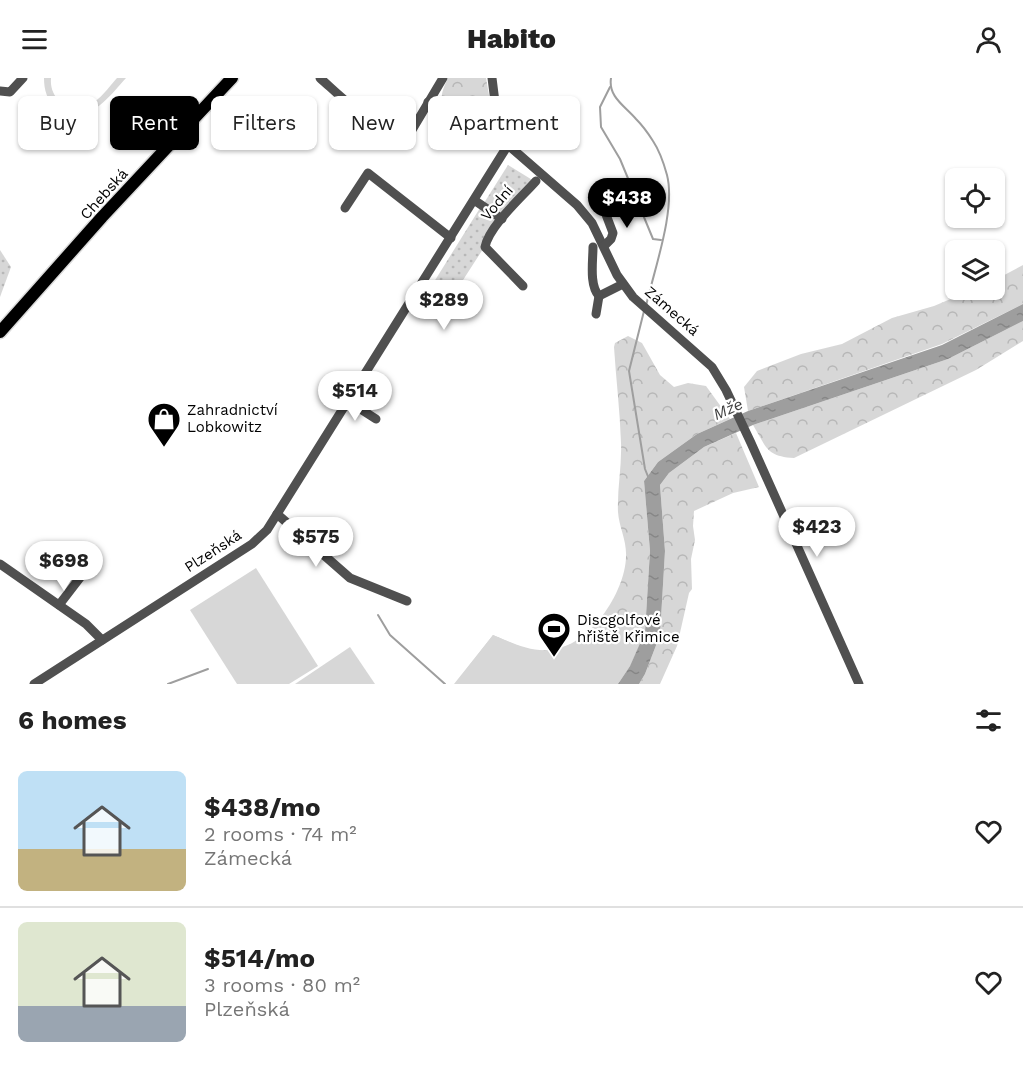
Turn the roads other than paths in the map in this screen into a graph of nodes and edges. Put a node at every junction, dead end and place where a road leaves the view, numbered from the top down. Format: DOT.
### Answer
graph roads {
  1 [pos="23,78"];
  2 [pos="232,78"];
  3 [pos="320,78"];
  4 [pos="443,78"];
  5 [pos="492,78"];
  6 [pos="0,91"];
  7 [pos="432,96"];
  8 [pos="494,96"];
  9 [pos="428,102"];
  10 [pos="505,150"];
  11 [pos="514,150"];
  12 [pos="536,180"];
  13 [pos="474,200"];
  14 [pos="603,201"];
  15 [pos="345,208"];
  16 [pos="502,219"];
  17 [pos="451,238"];
  18 [pos="604,246"];
  19 [pos="593,247"];
  20 [pos="623,284"];
  21 [pos="523,286"];
  22 [pos="464,294"];
  23 [pos="599,296"];
  24 [pos="413,297"];
  25 [pos="596,314"];
  26 [pos="0,332"];
  27 [pos="348,401"];
  28 [pos="376,419"];
  29 [pos="277,514"];
  30 [pos="0,564"];
  31 [pos="89,566"];
  32 [pos="407,601"];
  33 [pos="59,605"];
  34 [pos="102,640"];
  35 [pos="34,684"];
  36 [pos="859,684"];
  1 -- 6 [label="street"];
  2 -- 26 [label="main road, Chebská"];
  3 -- 9 [label="street"];
  4 -- 7 [label="street"];
  5 -- 8 [label="street"];
  10 -- 13 [label="street, Plzeňská"];
  11 -- 18 [label="street, Zámecká"];
  12 -- 16 [label="street, Vodní"];
  13 -- 16 [label="street"];
  13 -- 17 [label="street, Plzeňská"];
  14 -- 18 [label="street"];
  15 -- 17 [label="street"];
  16 -- 21 [label="street, Vodní"];
  17 -- 24 [label="street, Plzeňská"];
  18 -- 20 [label="street, Zámecká"];
  19 -- 23 [label="street"];
  20 -- 23 [label="street"];
  20 -- 36 [label="street, Zámecká"];
  22 -- 24 [label="street"];
  23 -- 25 [label="street"];
  24 -- 27 [label="street, Plzeňská"];
  27 -- 28 [label="street"];
  27 -- 29 [label="street, Plzeňská"];
  29 -- 32 [label="street"];
  29 -- 34 [label="street, Plzeňská"];
  30 -- 33 [label="street"];
  31 -- 33 [label="street"];
  33 -- 34 [label="street"];
  34 -- 35 [label="street, Plzeňská"];
}
